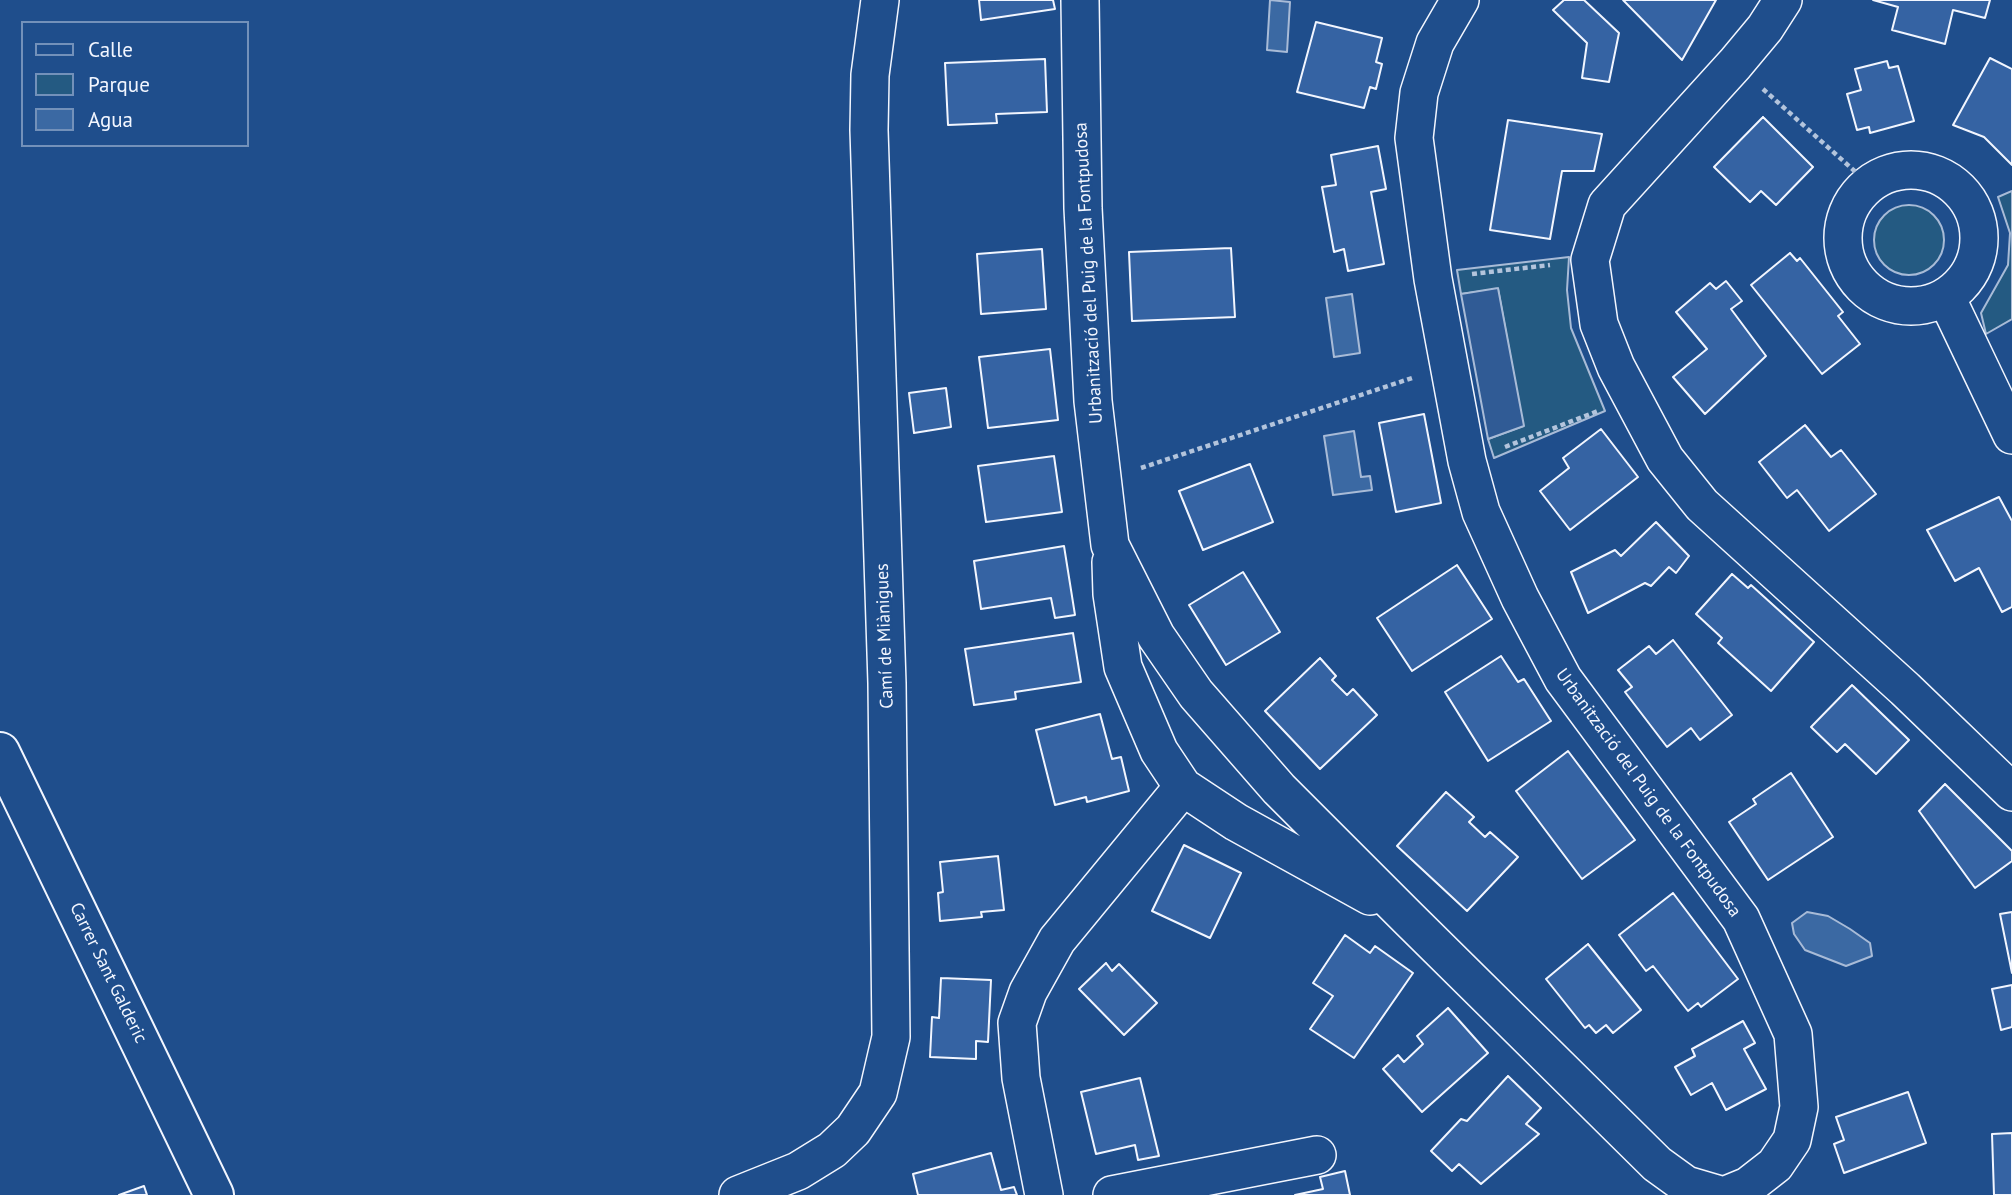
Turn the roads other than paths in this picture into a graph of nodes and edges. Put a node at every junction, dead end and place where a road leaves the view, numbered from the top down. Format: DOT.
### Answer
graph roads {
  1 [pos="880,0"];
  2 [pos="1080,0"];
  3 [pos="1460,0"];
  4 [pos="1783,0"];
  5 [pos="1946,297"];
  6 [pos="2012,435"];
  7 [pos="1110,545"];
  8 [pos="0,752"];
  9 [pos="1183,787"];
  10 [pos="2012,792"];
  11 [pos="1407,917"];
  12 [pos="1317,1155"];
  13 [pos="214,1195"];
  14 [pos="738,1195"];
  15 [pos="1044,1195"];
  16 [pos="1112,1195"];
  17 [pos="1720,1195"];
  18 [pos="1726,1195"];
  1 -- 14 [label="street, Camí de Miànigues"];
  2 -- 7 [label="street, Urbanització del Puig de la Fontpudosa"];
  3 -- 18 [label="street, Urbanització del Puig de la Fontpudosa"];
  4 -- 10 [label="street"];
  5 -- 5 [label="street"];
  5 -- 6 [label="street"];
  7 -- 9 [label="street, Urbanització del Puig de la Fontpudosa"];
  7 -- 11 [label="street, Urbanització del Puig de la Fontpudosa"];
  8 -- 13 [label="street, Carrer Sant Galderic"];
  9 -- 11 [label="street, Urbanització del Puig de la Fontpudosa"];
  9 -- 15 [label="street"];
  11 -- 17 [label="street, Urbanització del Puig de la Fontpudosa"];
  12 -- 16 [label="street"];
}
